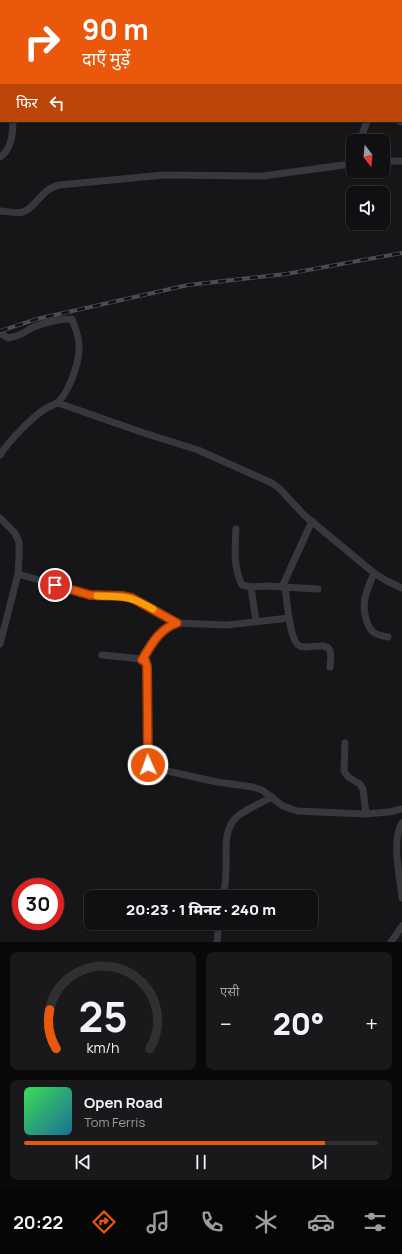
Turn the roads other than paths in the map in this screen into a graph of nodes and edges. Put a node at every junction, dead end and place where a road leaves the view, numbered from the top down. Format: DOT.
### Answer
graph roads {
  1 [pos="13,122"];
  2 [pos="367,122"];
  3 [pos="362,134"];
  4 [pos="0,157"];
  5 [pos="390,161"];
  6 [pos="402,161"];
  7 [pos="346,164"];
  8 [pos="0,211"];
  9 [pos="0,333"];
  10 [pos="58,403"];
  11 [pos="0,455"];
  12 [pos="0,518"];
  13 [pos="312,521"];
  14 [pos="236,529"];
  15 [pos="374,573"];
  16 [pos="18,574"];
  17 [pos="251,587"];
  18 [pos="283,587"];
  19 [pos="402,588"];
  20 [pos="318,589"];
  21 [pos="289,618"];
  22 [pos="256,621"];
  23 [pos="177,623"];
  24 [pos="388,637"];
  25 [pos="0,644"];
  26 [pos="102,655"];
  27 [pos="142,660"];
  28 [pos="330,667"];
  29 [pos="345,743"];
  30 [pos="272,797"];
  31 [pos="402,809"];
  32 [pos="366,814"];
  33 [pos="402,823"];
  34 [pos="224,890"];
  35 [pos="402,898"];
  36 [pos="402,926"];
  37 [pos="218,930"];
  38 [pos="399,935"];
  39 [pos="217,942"];
  40 [pos="391,942"];
  1 -- 4 [label="street"];
  2 -- 3 [label="street"];
  5 -- 6 [label="street"];
  7 -- 8 [label="street"];
  9 -- 10 [label="street"];
  10 -- 11 [label="street"];
  10 -- 13 [label="street"];
  12 -- 16 [label="street"];
  13 -- 15 [label="street"];
  13 -- 18 [label="street"];
  14 -- 17 [label="street"];
  15 -- 19 [label="street"];
  15 -- 24 [label="street"];
  16 -- 23 [label="street"];
  16 -- 25 [label="street"];
  17 -- 18 [label="street"];
  17 -- 22 [label="street"];
  18 -- 20 [label="street"];
  18 -- 21 [label="street"];
  21 -- 22 [label="street"];
  21 -- 28 [label="street"];
  22 -- 23 [label="street"];
  23 -- 27 [label="street"];
  26 -- 27 [label="street"];
  27 -- 30 [label="street"];
  29 -- 32 [label="street"];
  30 -- 32 [label="street"];
  30 -- 34 [label="street"];
  31 -- 32 [label="street"];
  33 -- 35 [label="street"];
  36 -- 38 [label="street"];
  37 -- 39 [label="street"];
  38 -- 40 [label="street"];
}
